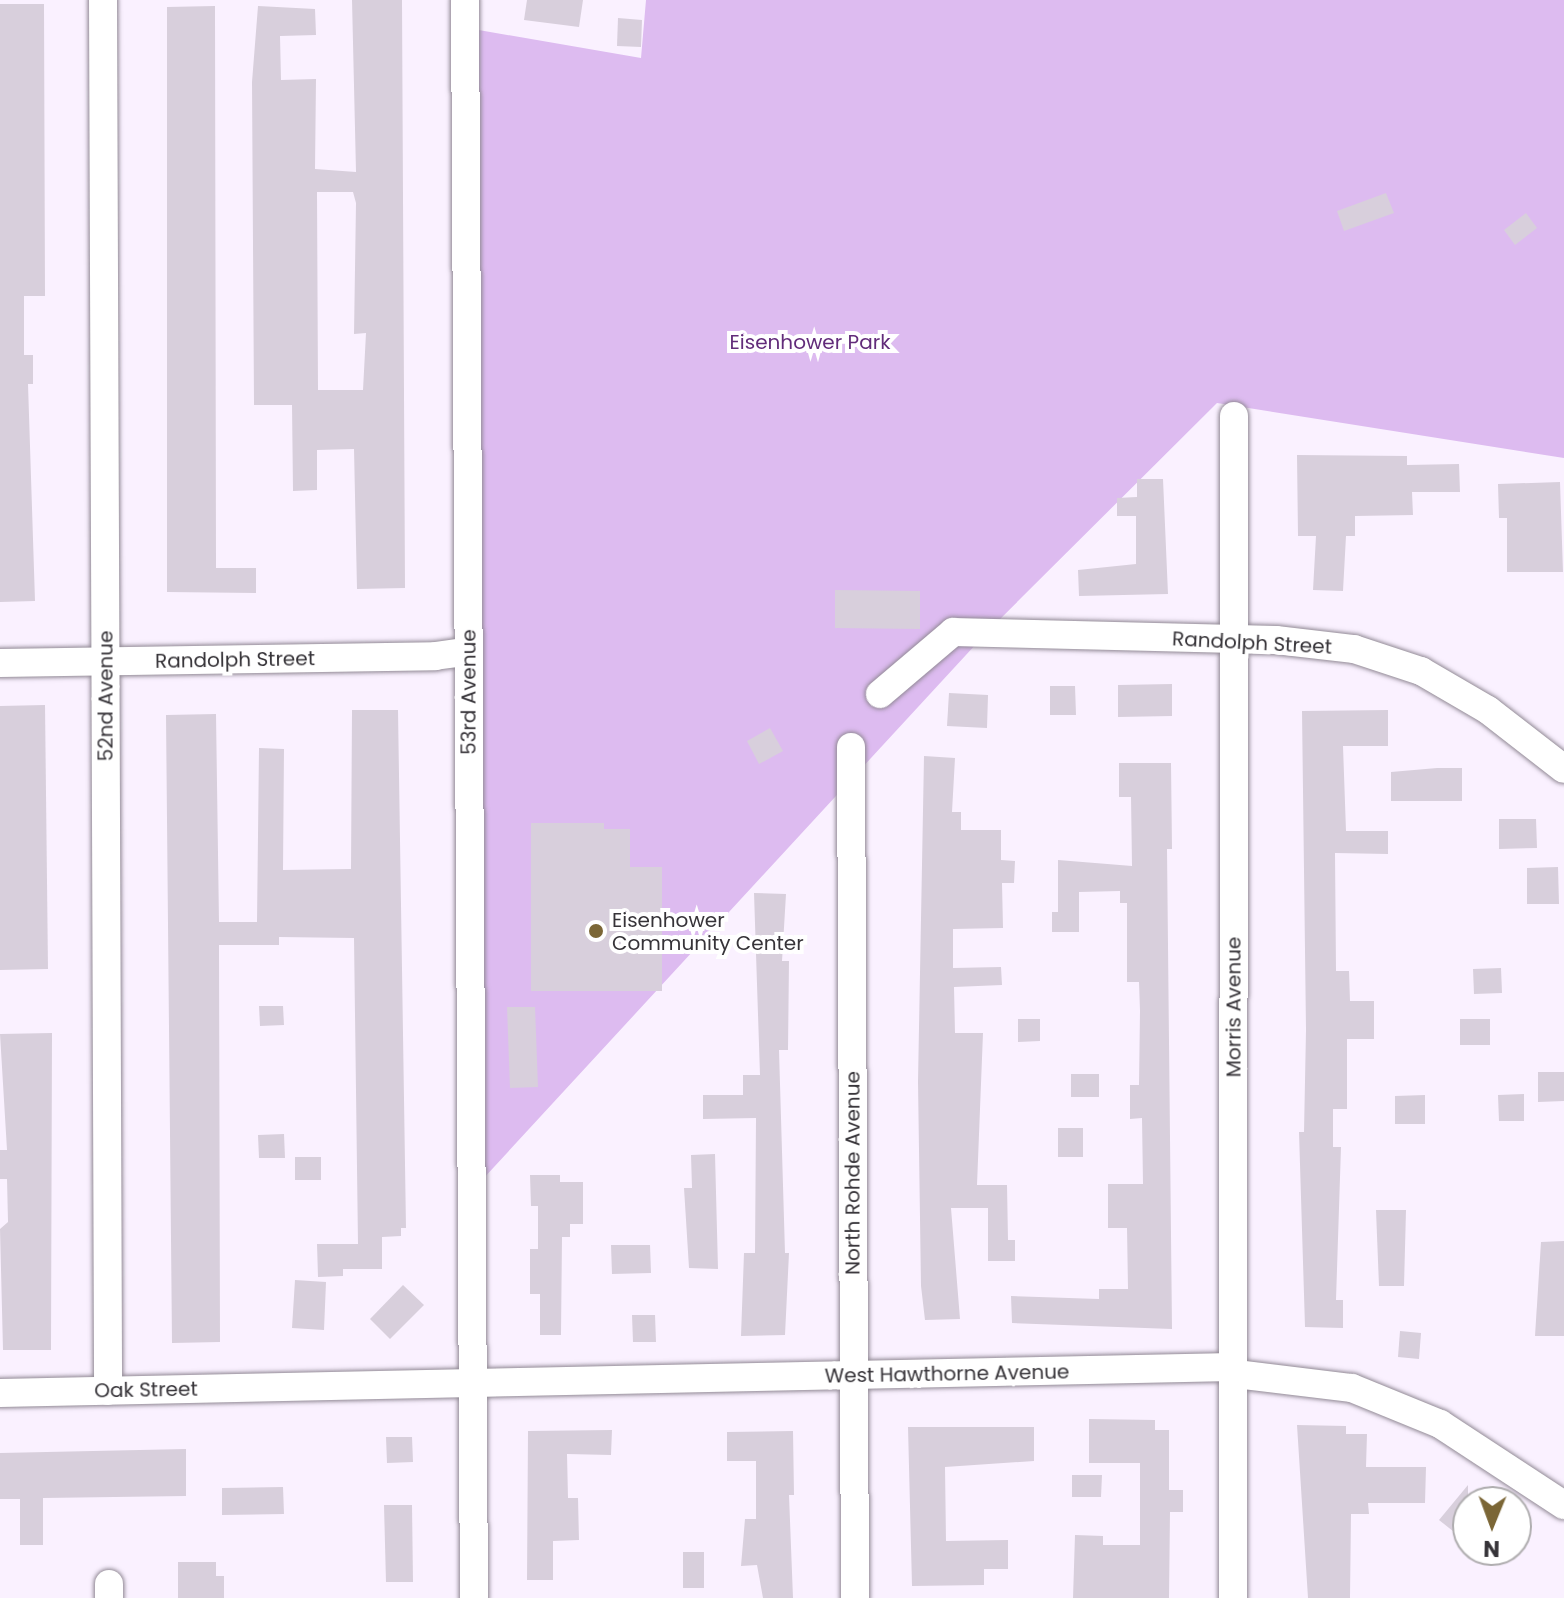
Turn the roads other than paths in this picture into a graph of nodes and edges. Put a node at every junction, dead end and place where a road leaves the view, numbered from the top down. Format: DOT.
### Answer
graph roads {
  1 [pos="103,0"];
  2 [pos="465,0"];
  3 [pos="1234,416"];
  4 [pos="1234,639"];
  5 [pos="469,651"];
  6 [pos="106,662"];
  7 [pos="0,663"];
  8 [pos="880,694"];
  9 [pos="851,747"];
  10 [pos="1564,769"];
  11 [pos="1233,1367"];
  12 [pos="854,1376"];
  13 [pos="473,1385"];
  14 [pos="293,1387"];
  15 [pos="108,1391"];
  16 [pos="0,1393"];
  17 [pos="1564,1505"];
  18 [pos="474,1598"];
  19 [pos="855,1598"];
  20 [pos="1233,1598"];
  1 -- 6 [label="street, 52nd Avenue"];
  2 -- 5 [label="street, 53rd Avenue"];
  3 -- 4 [label="street, Morris Avenue"];
  4 -- 8 [label="street, Randolph Street"];
  4 -- 10 [label="street, Randolph Street"];
  4 -- 11 [label="street, Morris Avenue"];
  5 -- 6 [label="street, Randolph Street"];
  5 -- 13 [label="street, 53rd Avenue"];
  6 -- 7 [label="street, Randolph Street"];
  6 -- 15 [label="street, 52nd Avenue"];
  9 -- 12 [label="street, North Rohde Avenue"];
  11 -- 12 [label="street, West Hawthorne Avenue"];
  11 -- 17 [label="street, West Hawthorne Avenue"];
  11 -- 20 [label="street, Morris Avenue"];
  12 -- 13 [label="street, West Hawthorne Avenue"];
  12 -- 19 [label="street, North Rohde Avenue"];
  13 -- 14 [label="street, West Hawthorne Avenue"];
  13 -- 18 [label="street, 53rd Avenue"];
  14 -- 15 [label="street, Oak Street"];
  15 -- 16 [label="street, Oak Street"];
}
